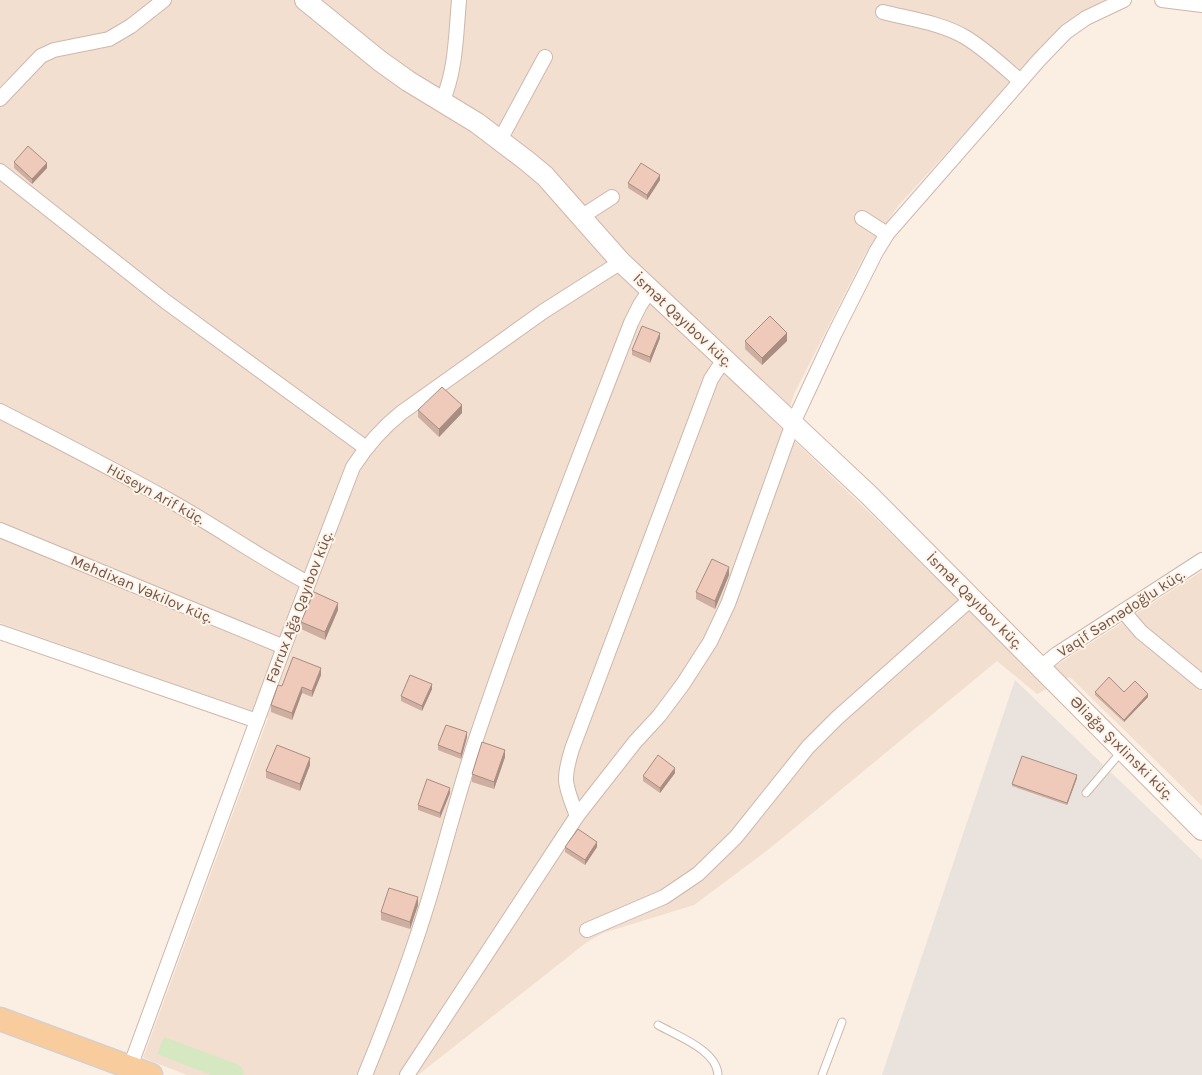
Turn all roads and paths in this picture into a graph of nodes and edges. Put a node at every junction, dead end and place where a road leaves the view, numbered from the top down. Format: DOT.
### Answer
graph roads {
  1 [pos="164,0"];
  2 [pos="304,0"];
  3 [pos="459,0"];
  4 [pos="1124,0"];
  5 [pos="1162,0"];
  6 [pos="1202,5"];
  7 [pos="883,12"];
  8 [pos="544,57"];
  9 [pos="1020,81"];
  10 [pos="0,99"];
  11 [pos="442,102"];
  12 [pos="500,140"];
  13 [pos="0,171"];
  14 [pos="612,197"];
  15 [pos="581,217"];
  16 [pos="862,218"];
  17 [pos="887,234"];
  18 [pos="621,262"];
  19 [pos="650,290"];
  20 [pos="725,358"];
  21 [pos="0,411"];
  22 [pos="793,423"];
  23 [pos="366,448"];
  24 [pos="0,530"];
  25 [pos="1202,560"];
  26 [pos="308,584"];
  27 [pos="972,598"];
  28 [pos="1123,611"];
  29 [pos="0,632"];
  30 [pos="284,647"];
  31 [pos="1042,667"];
  32 [pos="1202,682"];
  33 [pos="257,721"];
  34 [pos="1123,750"];
  35 [pos="1086,793"];
  36 [pos="577,816"];
  37 [pos="1202,830"];
  38 [pos="587,930"];
  39 [pos="0,1019"];
  40 [pos="842,1022"];
  41 [pos="658,1025"];
  42 [pos="130,1067"];
  43 [pos="151,1075"];
  44 [pos="366,1075"];
  45 [pos="408,1075"];
  46 [pos="718,1075"];
  47 [pos="822,1075"];
  1 -- 10 [label="street"];
  2 -- 11 [label="street, İsmət Qayıbov küç."];
  3 -- 11 [label="street"];
  4 -- 9 [label="street"];
  5 -- 6 [label="street"];
  7 -- 9 [label="street"];
  8 -- 12 [label="street"];
  9 -- 17 [label="street"];
  11 -- 12 [label="street, İsmət Qayıbov küç."];
  12 -- 15 [label="street, İsmət Qayıbov küç."];
  13 -- 23 [label="street"];
  14 -- 15 [label="street"];
  15 -- 18 [label="street, İsmət Qayıbov küç."];
  16 -- 17 [label="street"];
  17 -- 22 [label="street"];
  18 -- 19 [label="street, İsmət Qayıbov küç."];
  18 -- 23 [label="street, Fərrux Ağa Qayıbov küç."];
  19 -- 20 [label="street, İsmət Qayıbov küç."];
  19 -- 44 [label="street"];
  20 -- 22 [label="street, İsmət Qayıbov küç."];
  20 -- 36 [label="street"];
  21 -- 26 [label="street, Hüseyn Arif küç."];
  22 -- 27 [label="street, İsmət Qayıbov küç."];
  22 -- 36 [label="street"];
  23 -- 26 [label="street, Fərrux Ağa Qayıbov küç."];
  24 -- 30 [label="street, Mehdixan Vəkilov küç."];
  25 -- 28 [label="street, Vaqif Səmədoğlu küç."];
  26 -- 30 [label="street, Fərrux Ağa Qayıbov küç."];
  27 -- 31 [label="street, İsmət Qayıbov küç."];
  27 -- 38 [label="street"];
  28 -- 31 [label="street, Vaqif Səmədoğlu küç."];
  28 -- 32 [label="street"];
  29 -- 33 [label="street"];
  30 -- 33 [label="street, Fərrux Ağa Qayıbov küç."];
  31 -- 34 [label="street, Əliağa Şıxlinski küç."];
  33 -- 42 [label="street, Fərrux Ağa Qayıbov küç."];
  34 -- 35 [label="lane"];
  34 -- 37 [label="street, Əliağa Şıxlinski küç."];
  36 -- 45 [label="street"];
  39 -- 42 [label="main road"];
  40 -- 47 [label="lane"];
  41 -- 46 [label="lane"];
  42 -- 43 [label="main road"];
}
